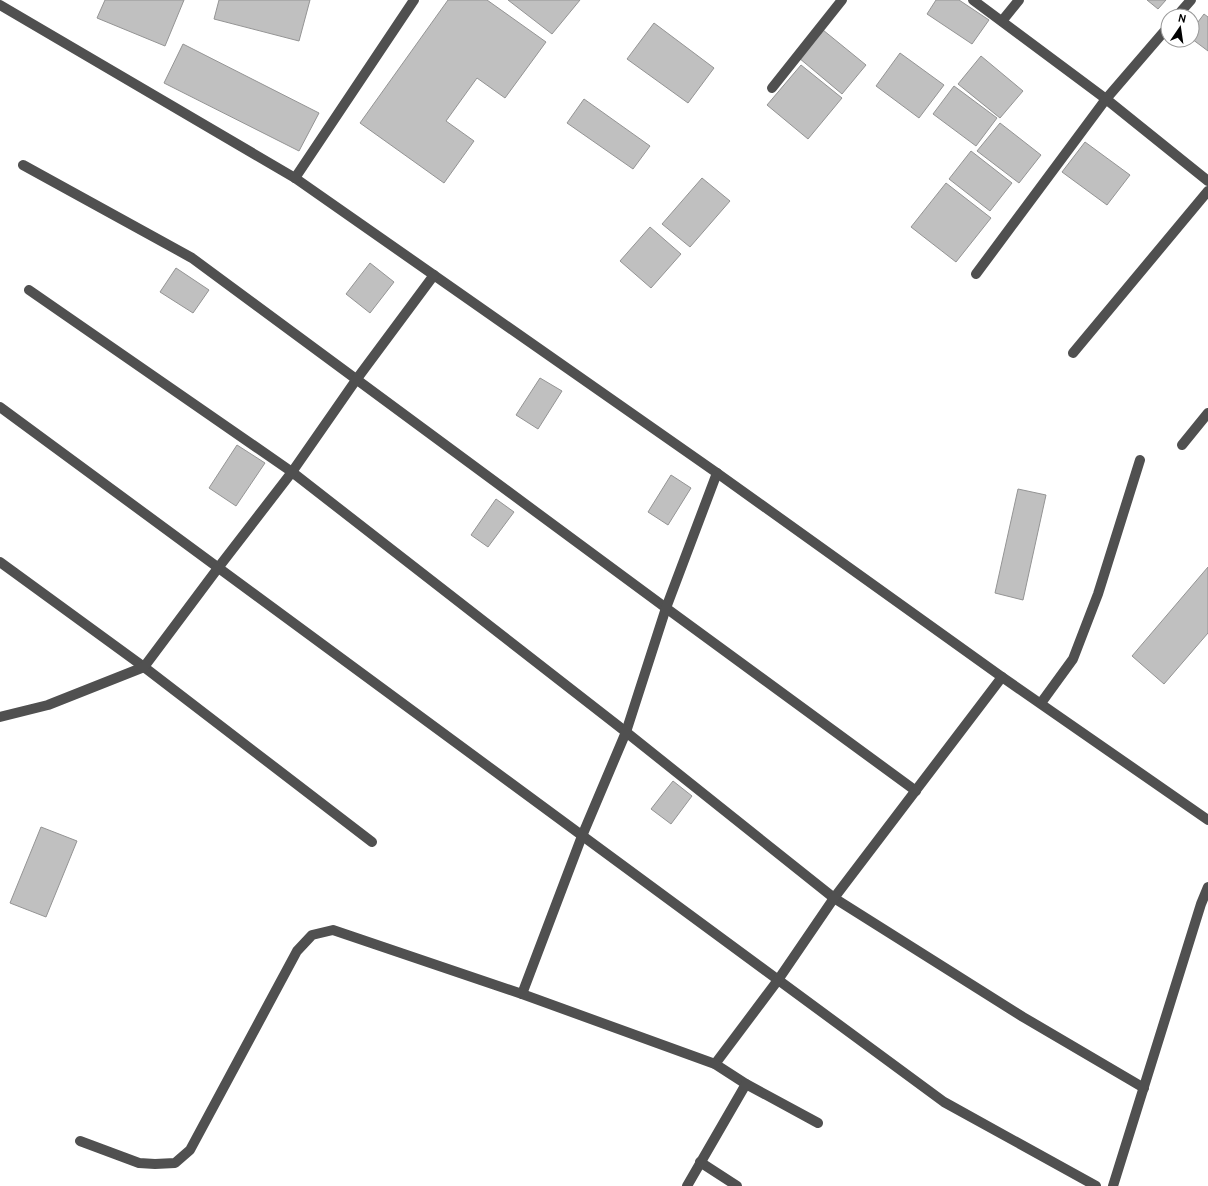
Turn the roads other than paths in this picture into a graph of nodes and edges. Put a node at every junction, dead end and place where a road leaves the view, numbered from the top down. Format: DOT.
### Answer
graph roads {
  1 [pos="414,0"];
  2 [pos="842,0"];
  3 [pos="973,0"];
  4 [pos="1018,0"];
  5 [pos="1191,0"];
  6 [pos="0,5"];
  7 [pos="1184,8"];
  8 [pos="1002,21"];
  9 [pos="1160,36"];
  10 [pos="772,88"];
  11 [pos="1106,99"];
  12 [pos="23,165"];
  13 [pos="294,178"];
  14 [pos="1208,180"];
  15 [pos="1208,191"];
  16 [pos="976,274"];
  17 [pos="434,275"];
  18 [pos="29,290"];
  19 [pos="1073,354"];
  20 [pos="356,380"];
  21 [pos="0,407"];
  22 [pos="1208,413"];
  23 [pos="1182,445"];
  24 [pos="1140,460"];
  25 [pos="292,472"];
  26 [pos="717,472"];
  27 [pos="0,562"];
  28 [pos="218,568"];
  29 [pos="666,608"];
  30 [pos="144,667"];
  31 [pos="1002,677"];
  32 [pos="1040,703"];
  33 [pos="0,717"];
  34 [pos="626,732"];
  35 [pos="916,791"];
  36 [pos="1208,820"];
  37 [pos="582,836"];
  38 [pos="372,842"];
  39 [pos="1208,887"];
  40 [pos="834,898"];
  41 [pos="778,980"];
  42 [pos="522,994"];
  43 [pos="715,1064"];
  44 [pos="746,1084"];
  45 [pos="1144,1088"];
  46 [pos="818,1123"];
  47 [pos="80,1141"];
  48 [pos="700,1162"];
  49 [pos="687,1186"];
  50 [pos="737,1186"];
  51 [pos="1096,1186"];
  52 [pos="1113,1186"];
  1 -- 13 [label="street"];
  2 -- 10 [label="street"];
  3 -- 8 [label="street"];
  4 -- 8 [label="street"];
  5 -- 7 [label="street"];
  6 -- 13 [label="street"];
  8 -- 11 [label="street"];
  9 -- 11 [label="street"];
  11 -- 14 [label="street"];
  11 -- 16 [label="street"];
  12 -- 20 [label="street"];
  13 -- 17 [label="street"];
  15 -- 19 [label="street"];
  17 -- 20 [label="street"];
  17 -- 26 [label="street"];
  18 -- 25 [label="street"];
  20 -- 25 [label="street"];
  20 -- 29 [label="street"];
  21 -- 28 [label="street"];
  22 -- 23 [label="street"];
  24 -- 32 [label="street"];
  25 -- 28 [label="street"];
  25 -- 34 [label="street"];
  26 -- 29 [label="street"];
  26 -- 31 [label="street"];
  27 -- 30 [label="street"];
  28 -- 30 [label="street"];
  28 -- 37 [label="street"];
  29 -- 34 [label="street"];
  29 -- 35 [label="street"];
  30 -- 33 [label="street"];
  30 -- 38 [label="street"];
  31 -- 32 [label="street"];
  31 -- 35 [label="street"];
  32 -- 36 [label="street"];
  34 -- 37 [label="street"];
  34 -- 40 [label="street"];
  35 -- 40 [label="street"];
  37 -- 41 [label="street"];
  37 -- 42 [label="street"];
  39 -- 45 [label="street"];
  40 -- 41 [label="street"];
  40 -- 45 [label="street"];
  41 -- 43 [label="street"];
  41 -- 51 [label="street"];
  42 -- 43 [label="street"];
  42 -- 47 [label="street"];
  43 -- 44 [label="street"];
  44 -- 46 [label="street"];
  44 -- 48 [label="street"];
  45 -- 52 [label="street"];
  48 -- 49 [label="street"];
  48 -- 50 [label="street"];
}
